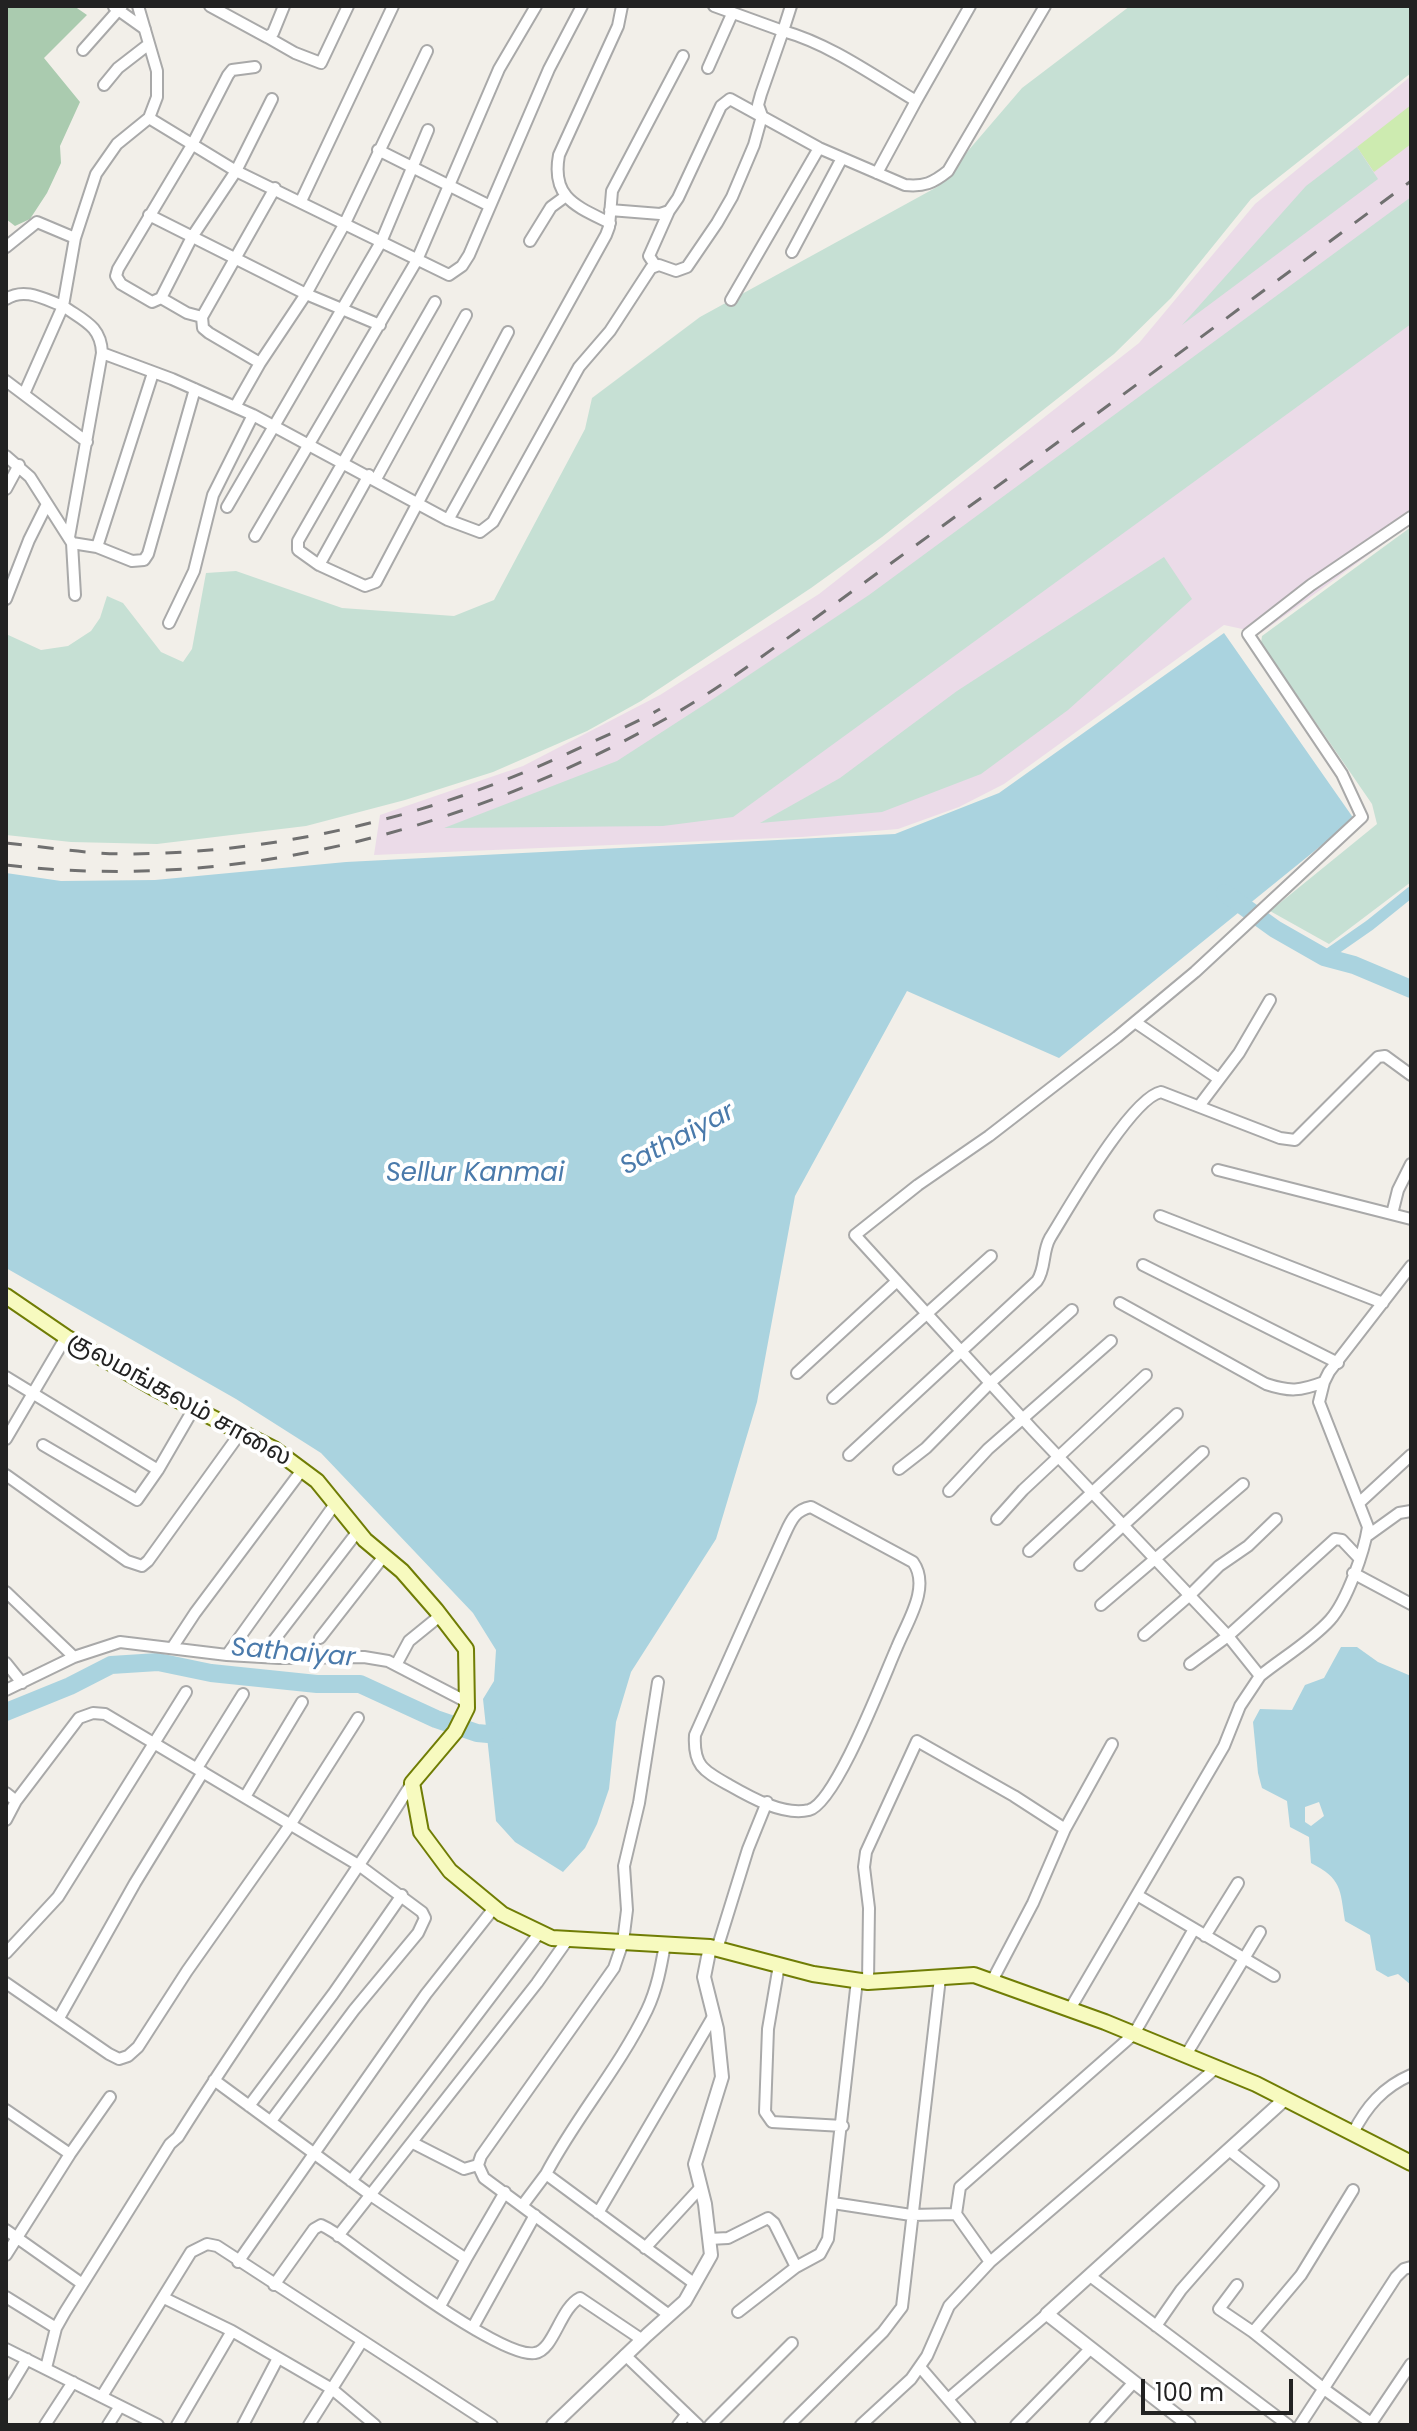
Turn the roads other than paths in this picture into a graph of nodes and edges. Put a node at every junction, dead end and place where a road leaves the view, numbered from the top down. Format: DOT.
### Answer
graph roads {
  1 [pos="138,6"];
  2 [pos="210,6"];
  3 [pos="284,6"];
  4 [pos="348,6"];
  5 [pos="393,6"];
  6 [pos="534,6"];
  7 [pos="582,6"];
  8 [pos="622,6"];
  9 [pos="714,6"];
  10 [pos="791,6"];
  11 [pos="970,6"];
  12 [pos="1045,6"];
  13 [pos="118,7"];
  14 [pos="732,14"];
  15 [pos="145,29"];
  16 [pos="783,31"];
  17 [pos="267,37"];
  18 [pos="149,44"];
  19 [pos="83,50"];
  20 [pos="427,51"];
  21 [pos="683,56"];
  22 [pos="255,67"];
  23 [pos="708,68"];
  24 [pos="104,85"];
  25 [pos="272,99"];
  26 [pos="916,101"];
  27 [pos="762,116"];
  28 [pos="149,118"];
  29 [pos="428,130"];
  30 [pos="192,145"];
  31 [pos="819,148"];
  32 [pos="378,150"];
  33 [pos="842,158"];
  34 [pos="413,167"];
  35 [pos="236,171"];
  36 [pos="877,173"];
  37 [pos="448,185"];
  38 [pos="275,188"];
  39 [pos="566,196"];
  40 [pos="301,201"];
  41 [pos="490,206"];
  42 [pos="610,210"];
  43 [pos="669,211"];
  44 [pos="149,215"];
  45 [pos="345,223"];
  46 [pos="610,223"];
  47 [pos="192,237"];
  48 [pos="75,238"];
  49 [pos="530,241"];
  50 [pos="381,242"];
  51 [pos="6,247"];
  52 [pos="792,252"];
  53 [pos="236,258"];
  54 [pos="417,260"];
  55 [pos="655,265"];
  56 [pos="306,294"];
  57 [pos="161,298"];
  58 [pos="6,299"];
  59 [pos="731,300"];
  60 [pos="435,302"];
  61 [pos="63,306"];
  62 [pos="341,310"];
  63 [pos="466,315"];
  64 [pos="202,317"];
  65 [pos="380,325"];
  66 [pos="508,332"];
  67 [pos="102,353"];
  68 [pos="260,363"];
  69 [pos="153,373"];
  70 [pos="6,381"];
  71 [pos="195,389"];
  72 [pos="24,394"];
  73 [pos="235,407"];
  74 [pos="253,415"];
  75 [pos="274,425"];
  76 [pos="87,442"];
  77 [pos="309,443"];
  78 [pos="6,456"];
  79 [pos="344,461"];
  80 [pos="19,465"];
  81 [pos="372,477"];
  82 [pos="6,489"];
  83 [pos="417,502"];
  84 [pos="47,504"];
  85 [pos="227,507"];
  86 [pos="1411,517"];
  87 [pos="448,520"];
  88 [pos="255,536"];
  89 [pos="71,540"];
  90 [pos="97,547"];
  91 [pos="319,565"];
  92 [pos="9,585"];
  93 [pos="75,595"];
  94 [pos="6,599"];
  95 [pos="169,623"];
  96 [pos="1270,1000"];
  97 [pos="1135,1022"];
  98 [pos="1411,1075"];
  99 [pos="1219,1079"];
  100 [pos="1199,1106"];
  101 [pos="1411,1164"];
  102 [pos="1218,1170"];
  103 [pos="1392,1214"];
  104 [pos="1160,1216"];
  105 [pos="1411,1219"];
  106 [pos="991,1256"];
  107 [pos="1143,1265"];
  108 [pos="1411,1266"];
  109 [pos="897,1281"];
  110 [pos="6,1296"];
  111 [pos="1120,1303"];
  112 [pos="1383,1303"];
  113 [pos="1072,1310"];
  114 [pos="927,1313"];
  115 [pos="66,1337"];
  116 [pos="1111,1341"];
  117 [pos="962,1353"];
  118 [pos="1338,1363"];
  119 [pos="797,1373"];
  120 [pos="1146,1375"];
  121 [pos="6,1377"];
  122 [pos="1324,1382"];
  123 [pos="990,1383"];
  124 [pos="33,1394"];
  125 [pos="833,1398"];
  126 [pos="194,1408"];
  127 [pos="1177,1414"];
  128 [pos="1023,1419"];
  129 [pos="241,1432"];
  130 [pos="6,1439"];
  131 [pos="43,1445"];
  132 [pos="1203,1452"];
  133 [pos="849,1455"];
  134 [pos="1411,1455"];
  135 [pos="1059,1457"];
  136 [pos="899,1469"];
  137 [pos="158,1470"];
  138 [pos="302,1470"];
  139 [pos="6,1475"];
  140 [pos="1243,1484"];
  141 [pos="949,1491"];
  142 [pos="1092,1491"];
  143 [pos="1359,1503"];
  144 [pos="335,1504"];
  145 [pos="1408,1515"];
  146 [pos="997,1519"];
  147 [pos="1276,1519"];
  148 [pos="1123,1524"];
  149 [pos="358,1531"];
  150 [pos="1367,1536"];
  151 [pos="1029,1551"];
  152 [pos="384,1556"];
  153 [pos="1359,1558"];
  154 [pos="1156,1560"];
  155 [pos="1080,1565"];
  156 [pos="1353,1573"];
  157 [pos="6,1592"];
  158 [pos="1190,1595"];
  159 [pos="1411,1604"];
  160 [pos="1101,1605"];
  161 [pos="441,1615"];
  162 [pos="1144,1635"];
  163 [pos="1228,1636"];
  164 [pos="320,1638"];
  165 [pos="172,1648"];
  166 [pos="268,1648"];
  167 [pos="227,1655"];
  168 [pos="74,1657"];
  169 [pos="6,1663"];
  170 [pos="1190,1664"];
  171 [pos="396,1665"];
  172 [pos="1260,1676"];
  173 [pos="658,1682"];
  174 [pos="22,1683"];
  175 [pos="6,1690"];
  176 [pos="186,1692"];
  177 [pos="243,1694"];
  178 [pos="302,1702"];
  179 [pos="467,1705"];
  180 [pos="358,1718"];
  181 [pos="155,1744"];
  182 [pos="1112,1744"];
  183 [pos="200,1770"];
  184 [pos="412,1783"];
  185 [pos="6,1793"];
  186 [pos="245,1797"];
  187 [pos="16,1801"];
  188 [pos="767,1802"];
  189 [pos="6,1820"];
  190 [pos="290,1825"];
  191 [pos="1065,1829"];
  192 [pos="360,1866"];
  193 [pos="1238,1883"];
  194 [pos="402,1895"];
  195 [pos="1137,1895"];
  196 [pos="494,1908"];
  197 [pos="1194,1929"];
  198 [pos="540,1932"];
  199 [pos="1260,1932"];
  200 [pos="1205,1936"];
  201 [pos="568,1939"];
  202 [pos="623,1942"];
  203 [pos="665,1944"];
  204 [pos="714,1948"];
  205 [pos="6,1953"];
  206 [pos="1244,1959"];
  207 [pos="779,1965"];
  208 [pos="1274,1976"];
  209 [pos="940,1978"];
  210 [pos="862,1981"];
  211 [pos="992,1981"];
  212 [pos="6,1983"];
  213 [pos="1070,2009"];
  214 [pos="714,2015"];
  215 [pos="59,2018"];
  216 [pos="1134,2034"];
  217 [pos="1186,2055"];
  218 [pos="1216,2068"];
  219 [pos="1411,2075"];
  220 [pos="214,2080"];
  221 [pos="110,2097"];
  222 [pos="1285,2099"];
  223 [pos="249,2106"];
  224 [pos="6,2110"];
  225 [pos="271,2121"];
  226 [pos="843,2126"];
  227 [pos="1353,2133"];
  228 [pos="413,2143"];
  229 [pos="1229,2150"];
  230 [pos="315,2153"];
  231 [pos="70,2154"];
  232 [pos="1411,2163"];
  233 [pos="478,2165"];
  234 [pos="546,2174"];
  235 [pos="351,2181"];
  236 [pos="701,2187"];
  237 [pos="1353,2190"];
  238 [pos="505,2192"];
  239 [pos="372,2196"];
  240 [pos="833,2203"];
  241 [pos="522,2206"];
  242 [pos="598,2213"];
  243 [pos="956,2214"];
  244 [pos="535,2215"];
  245 [pos="911,2215"];
  246 [pos="6,2230"];
  247 [pos="338,2236"];
  248 [pos="709,2239"];
  249 [pos="17,2240"];
  250 [pos="645,2248"];
  251 [pos="6,2255"];
  252 [pos="466,2259"];
  253 [pos="238,2262"];
  254 [pos="990,2262"];
  255 [pos="796,2267"];
  256 [pos="1411,2267"];
  257 [pos="1090,2276"];
  258 [pos="81,2283"];
  259 [pos="695,2284"];
  260 [pos="274,2285"];
  261 [pos="1237,2285"];
  262 [pos="6,2297"];
  263 [pos="164,2298"];
  264 [pos="440,2306"];
  265 [pos="738,2312"];
  266 [pos="1047,2314"];
  267 [pos="669,2315"];
  268 [pos="1156,2326"];
  269 [pos="473,2327"];
  270 [pos="56,2328"];
  271 [pos="232,2331"];
  272 [pos="1253,2332"];
  273 [pos="641,2339"];
  274 [pos="362,2341"];
  275 [pos="792,2343"];
  276 [pos="1091,2348"];
  277 [pos="6,2349"];
  278 [pos="625,2355"];
  279 [pos="278,2358"];
  280 [pos="27,2359"];
  281 [pos="1411,2364"];
  282 [pos="920,2367"];
  283 [pos="46,2368"];
  284 [pos="73,2382"];
  285 [pos="1134,2382"];
  286 [pos="332,2389"];
  287 [pos="1324,2389"];
  288 [pos="6,2394"];
  289 [pos="102,2396"];
  290 [pos="948,2399"];
  291 [pos="120,2406"];
  292 [pos="686,2415"];
  293 [pos="963,2422"];
  294 [pos="315,2423"];
  295 [pos="1370,2424"];
  296 [pos="45,2425"];
  297 [pos="108,2425"];
  298 [pos="158,2425"];
  299 [pos="177,2425"];
  300 [pos="243,2425"];
  301 [pos="375,2425"];
  302 [pos="492,2425"];
  303 [pos="553,2425"];
  304 [pos="678,2425"];
  305 [pos="698,2425"];
  306 [pos="710,2425"];
  307 [pos="789,2425"];
  308 [pos="861,2425"];
  309 [pos="1016,2425"];
  310 [pos="1095,2425"];
  311 [pos="1189,2425"];
  312 [pos="1288,2425"];
  313 [pos="1300,2425"];
  1 -- 15 [label="street"];
  2 -- 17 [label="street"];
  3 -- 17 [label="street"];
  4 -- 17 [label="street"];
  5 -- 40 [label="street"];
  6 -- 37 [label="street"];
  7 -- 41 [label="street"];
  8 -- 39 [label="street"];
  9 -- 14 [label="street"];
  10 -- 16 [label="street"];
  11 -- 26 [label="street"];
  12 -- 36 [label="street"];
  13 -- 15 [label="street"];
  13 -- 19 [label="street"];
  14 -- 16 [label="street"];
  14 -- 23 [label="street"];
  15 -- 18 [label="street"];
  16 -- 26 [label="street"];
  16 -- 27 [label="street"];
  18 -- 24 [label="street"];
  18 -- 28 [label="street"];
  20 -- 32 [label="street"];
  21 -- 42 [label="street"];
  22 -- 30 [label="street"];
  25 -- 35 [label="street"];
  26 -- 36 [label="street"];
  27 -- 31 [label="street"];
  27 -- 43 [label="street"];
  27 -- 55 [label="street"];
  28 -- 30 [label="street"];
  28 -- 48 [label="street"];
  29 -- 34 [label="street"];
  30 -- 35 [label="street"];
  30 -- 44 [label="street"];
  31 -- 33 [label="street"];
  31 -- 59 [label="street"];
  32 -- 34 [label="street"];
  32 -- 45 [label="street"];
  33 -- 36 [label="street"];
  33 -- 52 [label="street"];
  34 -- 37 [label="street"];
  34 -- 50 [label="street"];
  35 -- 38 [label="street"];
  35 -- 47 [label="street"];
  37 -- 41 [label="street"];
  37 -- 54 [label="street"];
  38 -- 40 [label="street"];
  38 -- 53 [label="street"];
  39 -- 46 [label="street"];
  39 -- 49 [label="street"];
  40 -- 45 [label="street"];
  41 -- 54 [label="street"];
  42 -- 43 [label="street"];
  42 -- 46 [label="street"];
  43 -- 55 [label="street"];
  44 -- 47 [label="street"];
  44 -- 57 [label="street"];
  45 -- 50 [label="street"];
  45 -- 56 [label="street"];
  46 -- 87 [label="street"];
  47 -- 53 [label="street"];
  47 -- 57 [label="street"];
  48 -- 51 [label="street"];
  48 -- 61 [label="street"];
  50 -- 54 [label="street"];
  50 -- 62 [label="street"];
  53 -- 56 [label="street"];
  53 -- 64 [label="street"];
  54 -- 65 [label="street"];
  55 -- 87 [label="street"];
  56 -- 62 [label="street"];
  56 -- 68 [label="street"];
  57 -- 64 [label="street"];
  58 -- 61 [label="street"];
  60 -- 79 [label="street"];
  61 -- 67 [label="street"];
  61 -- 72 [label="street"];
  62 -- 65 [label="street"];
  62 -- 75 [label="street"];
  63 -- 81 [label="street"];
  64 -- 68 [label="street"];
  65 -- 77 [label="street"];
  66 -- 83 [label="street"];
  67 -- 69 [label="street"];
  67 -- 76 [label="street"];
  68 -- 73 [label="street"];
  69 -- 71 [label="street"];
  69 -- 90 [label="street"];
  70 -- 72 [label="street"];
  71 -- 73 [label="street"];
  71 -- 90 [label="street"];
  72 -- 76 [label="street"];
  73 -- 74 [label="street"];
  74 -- 75 [label="street"];
  74 -- 95 [label="street"];
  75 -- 77 [label="street"];
  75 -- 85 [label="street"];
  76 -- 89 [label="street"];
  77 -- 79 [label="street"];
  77 -- 88 [label="street"];
  78 -- 80 [label="street"];
  79 -- 81 [label="street"];
  79 -- 91 [label="street"];
  80 -- 82 [label="street"];
  80 -- 84 [label="street"];
  81 -- 83 [label="street"];
  81 -- 91 [label="street"];
  83 -- 87 [label="street"];
  83 -- 91 [label="street"];
  84 -- 89 [label="street"];
  84 -- 92 [label="street"];
  86 -- 97 [label="street"];
  89 -- 90 [label="street"];
  89 -- 93 [label="street"];
  92 -- 94 [label="street"];
  96 -- 99 [label="street"];
  97 -- 99 [label="street"];
  97 -- 109 [label="street"];
  98 -- 100 [label="street"];
  99 -- 100 [label="street"];
  100 -- 117 [label="street"];
  101 -- 103 [label="street"];
  102 -- 103 [label="street"];
  103 -- 105 [label="street"];
  104 -- 112 [label="street"];
  106 -- 114 [label="street"];
  107 -- 118 [label="street"];
  108 -- 112 [label="street"];
  109 -- 114 [label="street"];
  109 -- 119 [label="street"];
  110 -- 115 [label="main road, குலமங்கலம் சாலை"];
  111 -- 122 [label="street"];
  112 -- 118 [label="street"];
  113 -- 123 [label="street"];
  114 -- 117 [label="street"];
  114 -- 125 [label="street"];
  115 -- 124 [label="street"];
  115 -- 126 [label="main road, குலமங்கலம் சாலை"];
  116 -- 128 [label="street"];
  117 -- 123 [label="street"];
  117 -- 133 [label="street"];
  118 -- 122 [label="street"];
  120 -- 135 [label="street"];
  121 -- 124 [label="street"];
  122 -- 143 [label="street"];
  123 -- 128 [label="street"];
  123 -- 136 [label="street"];
  124 -- 130 [label="street"];
  124 -- 137 [label="street"];
  126 -- 129 [label="main road, குலமங்கலம் சாலை"];
  126 -- 137 [label="street"];
  127 -- 142 [label="street"];
  128 -- 135 [label="street"];
  128 -- 141 [label="street"];
  129 -- 138 [label="main road, குலமங்கலம் சாலை"];
  129 -- 139 [label="street"];
  131 -- 137 [label="street"];
  132 -- 148 [label="street"];
  134 -- 143 [label="street"];
  135 -- 142 [label="street"];
  135 -- 146 [label="street"];
  138 -- 144 [label="main road, குலமங்கலம் சாலை"];
  138 -- 165 [label="street"];
  140 -- 154 [label="street"];
  142 -- 148 [label="street"];
  142 -- 151 [label="street"];
  143 -- 150 [label="street"];
  144 -- 149 [label="main road, குலமங்கலம் சாலை"];
  144 -- 167 [label="street"];
  145 -- 150 [label="street"];
  147 -- 158 [label="street"];
  148 -- 154 [label="street"];
  148 -- 155 [label="street"];
  149 -- 152 [label="main road, குலமங்கலம் சாலை"];
  149 -- 166 [label="street"];
  150 -- 153 [label="street"];
  152 -- 161 [label="main road, குலமங்கலம் சாலை"];
  152 -- 164 [label="street"];
  153 -- 156 [label="street"];
  153 -- 163 [label="street"];
  154 -- 158 [label="street"];
  154 -- 160 [label="street"];
  156 -- 159 [label="street"];
  156 -- 172 [label="street"];
  157 -- 168 [label="street"];
  158 -- 162 [label="street"];
  158 -- 163 [label="street"];
  161 -- 171 [label="street"];
  161 -- 179 [label="main road, குலமங்கலம் சாலை"];
  163 -- 170 [label="street"];
  163 -- 172 [label="street"];
  165 -- 167 [label="street"];
  165 -- 168 [label="street"];
  167 -- 171 [label="street"];
  168 -- 174 [label="street"];
  169 -- 174 [label="street"];
  171 -- 179 [label="street"];
  172 -- 195 [label="street"];
  173 -- 202 [label="street"];
  174 -- 175 [label="street"];
  176 -- 181 [label="street"];
  177 -- 183 [label="street"];
  178 -- 186 [label="street"];
  179 -- 184 [label="main road, குலமங்கலம் சாலை"];
  180 -- 190 [label="street"];
  181 -- 183 [label="street"];
  181 -- 187 [label="street"];
  181 -- 205 [label="street"];
  182 -- 191 [label="street"];
  183 -- 186 [label="street"];
  183 -- 215 [label="street"];
  184 -- 192 [label="street"];
  184 -- 196 [label="main road"];
  185 -- 187 [label="street"];
  186 -- 190 [label="street"];
  187 -- 189 [label="street"];
  188 -- 188 [label="street"];
  188 -- 204 [label="street"];
  190 -- 192 [label="street"];
  190 -- 215 [label="street"];
  191 -- 210 [label="street"];
  191 -- 211 [label="street"];
  192 -- 194 [label="street"];
  192 -- 220 [label="street"];
  193 -- 200 [label="street"];
  194 -- 223 [label="street"];
  194 -- 225 [label="street"];
  195 -- 197 [label="street"];
  195 -- 213 [label="street"];
  196 -- 198 [label="main road"];
  196 -- 230 [label="street"];
  197 -- 200 [label="street"];
  197 -- 216 [label="street"];
  198 -- 201 [label="main road"];
  198 -- 235 [label="street"];
  199 -- 206 [label="street"];
  200 -- 206 [label="street"];
  201 -- 202 [label="main road"];
  201 -- 228 [label="street"];
  202 -- 203 [label="main road"];
  202 -- 233 [label="street"];
  203 -- 204 [label="main road"];
  203 -- 234 [label="street"];
  204 -- 207 [label="main road"];
  204 -- 214 [label="street"];
  206 -- 208 [label="street"];
  206 -- 217 [label="street"];
  207 -- 210 [label="main road"];
  207 -- 226 [label="street"];
  209 -- 210 [label="main road"];
  209 -- 211 [label="main road"];
  209 -- 245 [label="street"];
  210 -- 226 [label="street"];
  211 -- 213 [label="main road"];
  212 -- 215 [label="street"];
  213 -- 216 [label="main road"];
  214 -- 236 [label="street"];
  214 -- 242 [label="street"];
  216 -- 217 [label="main road"];
  216 -- 243 [label="street"];
  217 -- 218 [label="main road"];
  218 -- 222 [label="main road"];
  218 -- 254 [label="street"];
  219 -- 227 [label="street"];
  220 -- 223 [label="street"];
  220 -- 258 [label="street"];
  221 -- 231 [label="street"];
  222 -- 227 [label="main road"];
  222 -- 229 [label="street"];
  223 -- 225 [label="street"];
  224 -- 231 [label="street"];
  225 -- 230 [label="street"];
  226 -- 240 [label="street"];
  227 -- 232 [label="main road"];
  228 -- 233 [label="street"];
  228 -- 239 [label="street"];
  229 -- 257 [label="street"];
  229 -- 268 [label="street"];
  230 -- 235 [label="street"];
  230 -- 253 [label="street"];
  231 -- 249 [label="street"];
  233 -- 238 [label="street"];
  234 -- 241 [label="street"];
  234 -- 242 [label="street"];
  235 -- 239 [label="street"];
  236 -- 248 [label="street"];
  236 -- 250 [label="street"];
  237 -- 272 [label="street"];
  238 -- 241 [label="street"];
  238 -- 252 [label="street"];
  239 -- 247 [label="street"];
  239 -- 252 [label="street"];
  240 -- 245 [label="street"];
  240 -- 255 [label="street"];
  241 -- 244 [label="street"];
  242 -- 250 [label="street"];
  243 -- 245 [label="street"];
  243 -- 254 [label="street"];
  244 -- 267 [label="street"];
  244 -- 269 [label="street"];
  245 -- 307 [label="street"];
  246 -- 249 [label="street"];
  247 -- 260 [label="street"];
  247 -- 264 [label="street"];
  248 -- 255 [label="street"];
  248 -- 259 [label="street"];
  249 -- 251 [label="street"];
  249 -- 258 [label="street"];
  250 -- 259 [label="street"];
  252 -- 264 [label="street"];
  253 -- 260 [label="street"];
  253 -- 263 [label="street"];
  254 -- 282 [label="street"];
  255 -- 265 [label="street"];
  256 -- 287 [label="street"];
  257 -- 266 [label="street"];
  257 -- 268 [label="street"];
  258 -- 270 [label="street"];
  259 -- 267 [label="street"];
  260 -- 274 [label="street"];
  261 -- 272 [label="street"];
  262 -- 270 [label="street"];
  263 -- 271 [label="street"];
  263 -- 289 [label="street"];
  264 -- 269 [label="street"];
  266 -- 276 [label="street"];
  266 -- 290 [label="street"];
  267 -- 273 [label="street"];
  268 -- 312 [label="street"];
  269 -- 273 [label="street"];
  270 -- 283 [label="street"];
  271 -- 279 [label="street"];
  271 -- 299 [label="street"];
  272 -- 287 [label="street"];
  273 -- 278 [label="street"];
  274 -- 286 [label="street"];
  274 -- 302 [label="street"];
  275 -- 306 [label="street"];
  276 -- 285 [label="street"];
  276 -- 309 [label="street"];
  277 -- 280 [label="street"];
  278 -- 292 [label="street"];
  278 -- 303 [label="street"];
  279 -- 286 [label="street"];
  279 -- 300 [label="street"];
  280 -- 283 [label="street"];
  280 -- 288 [label="street"];
  281 -- 295 [label="street"];
  282 -- 290 [label="street"];
  282 -- 308 [label="street"];
  283 -- 284 [label="street"];
  284 -- 289 [label="street"];
  284 -- 296 [label="street"];
  285 -- 310 [label="street"];
  285 -- 311 [label="street"];
  286 -- 294 [label="street"];
  286 -- 301 [label="street"];
  287 -- 295 [label="street"];
  287 -- 313 [label="street"];
  289 -- 291 [label="street"];
  290 -- 293 [label="street"];
  291 -- 297 [label="street"];
  291 -- 298 [label="street"];
  292 -- 304 [label="street"];
  292 -- 305 [label="street"];
}
